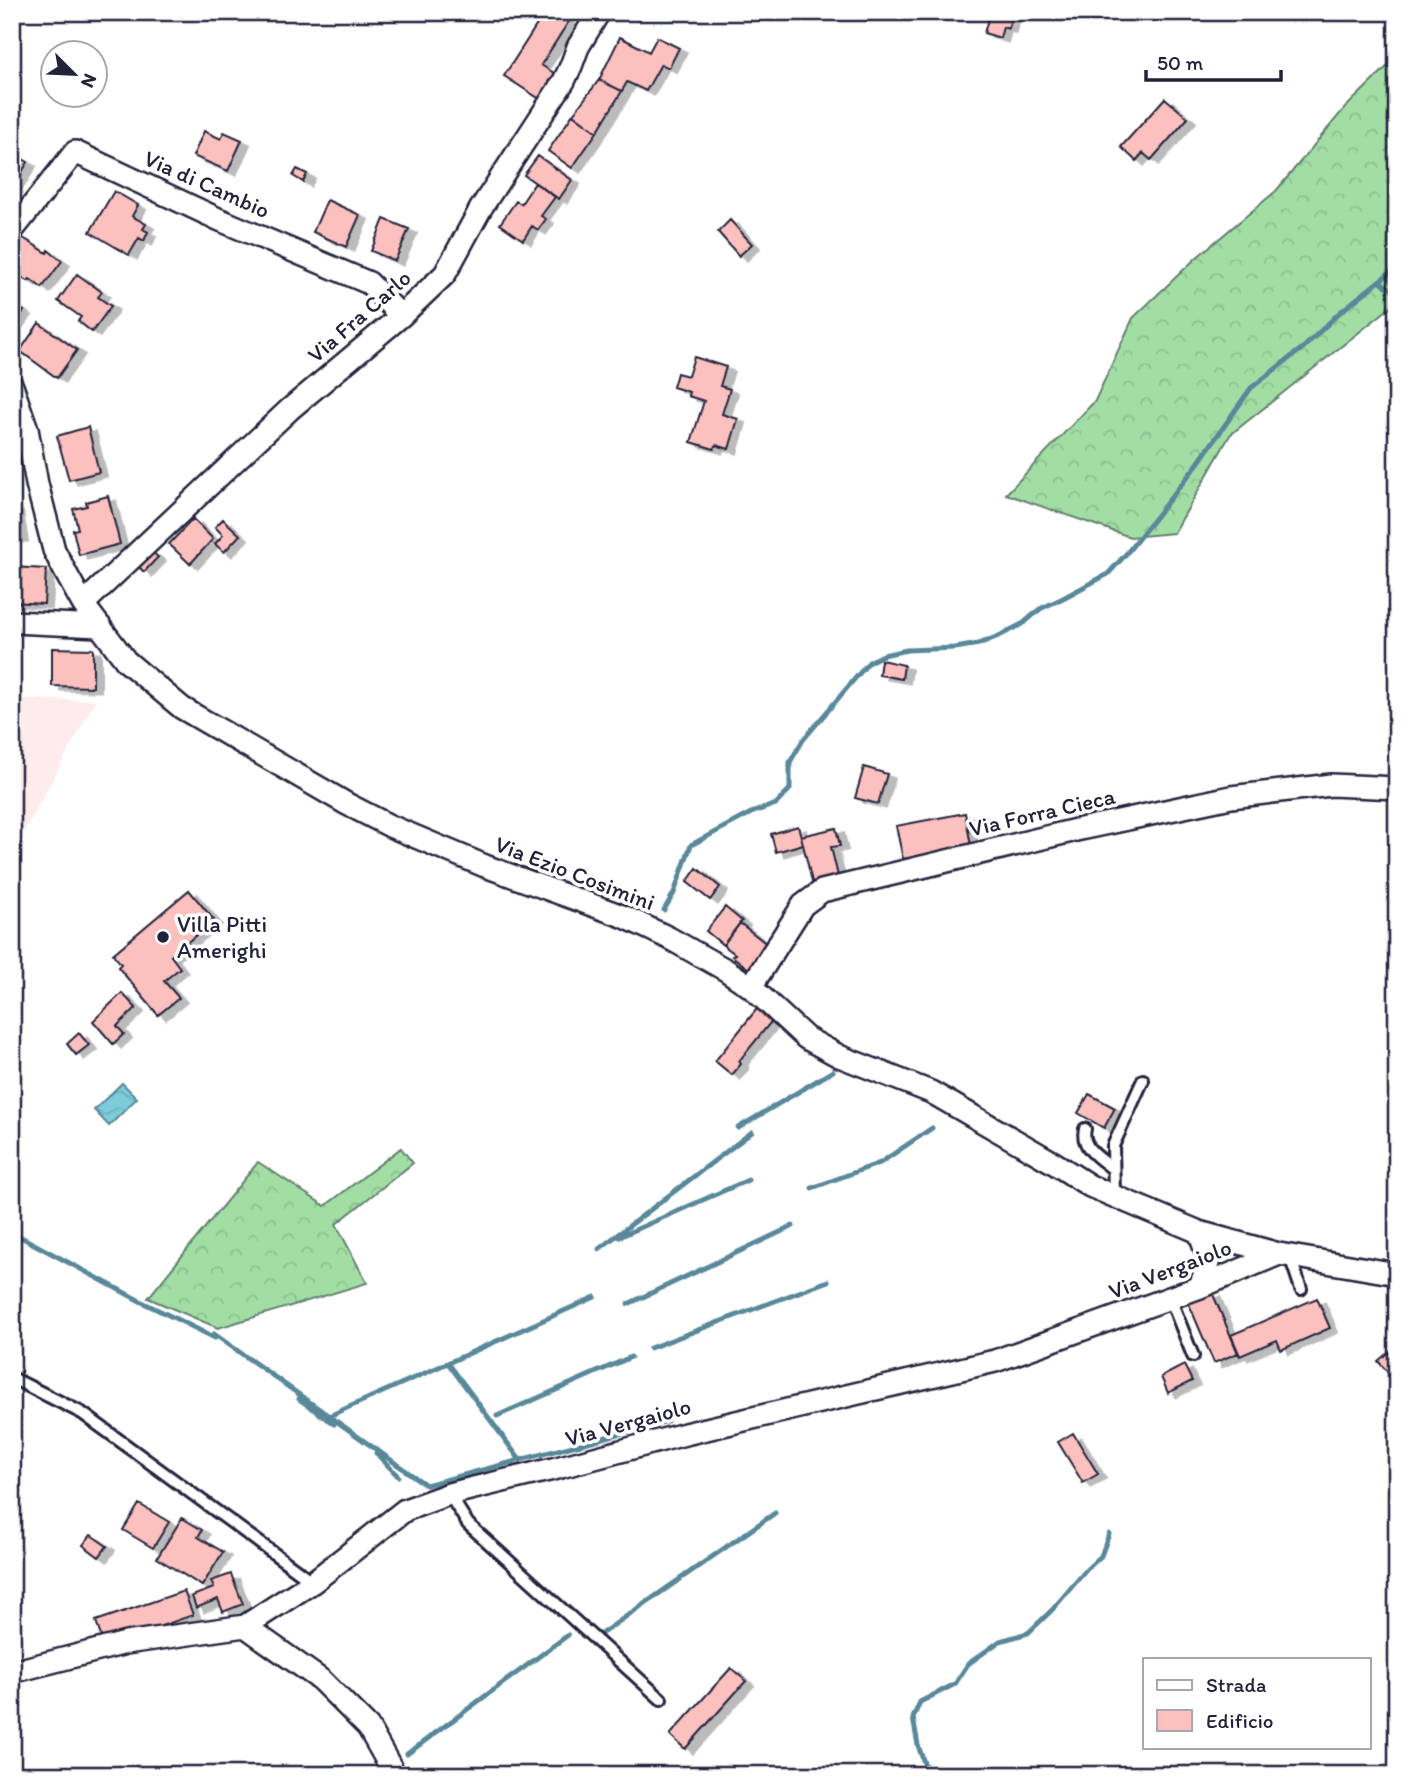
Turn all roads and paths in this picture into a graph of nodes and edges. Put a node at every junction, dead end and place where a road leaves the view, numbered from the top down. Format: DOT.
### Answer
graph roads {
  1 [pos="599,12"];
  2 [pos="12,231"];
  3 [pos="401,316"];
  4 [pos="12,386"];
  5 [pos="83,604"];
  6 [pos="12,622"];
  7 [pos="100,626"];
  8 [pos="1397,788"];
  9 [pos="751,987"];
  10 [pos="1143,1080"];
  11 [pos="1085,1129"];
  12 [pos="1113,1169"];
  13 [pos="1114,1196"];
  14 [pos="1199,1232"];
  15 [pos="1284,1255"];
  16 [pos="1397,1274"];
  17 [pos="1200,1287"];
  18 [pos="1301,1289"];
  19 [pos="1170,1298"];
  20 [pos="1193,1356"];
  21 [pos="12,1378"];
  22 [pos="449,1494"];
  23 [pos="313,1582"];
  24 [pos="245,1626"];
  25 [pos="12,1672"];
  26 [pos="661,1699"];
  27 [pos="395,1775"];
  1 -- 3 [label="street, Via Fra Carlo"];
  2 -- 3 [label="street, Via di Cambio"];
  3 -- 5 [label="street, Via Fra Carlo"];
  4 -- 5 [label="street, Via Ezio Cosimini"];
  5 -- 7 [label="street, Via Ezio Cosimini"];
  6 -- 7 [label="street"];
  7 -- 9 [label="street, Via Ezio Cosimini"];
  8 -- 9 [label="street, Via Forra Cieca"];
  9 -- 13 [label="street, Via Ezio Cosimini"];
  10 -- 12 [label="lane"];
  11 -- 12 [label="lane"];
  12 -- 13 [label="lane"];
  13 -- 14 [label="street, Via Ezio Cosimini"];
  14 -- 15 [label="street, Via Ezio Cosimini"];
  14 -- 17 [label="street"];
  15 -- 16 [label="street, Via Ezio Cosimini"];
  15 -- 17 [label="street, Via Vergaiolo"];
  15 -- 18 [label="lane"];
  17 -- 19 [label="street, Via Vergaiolo"];
  19 -- 20 [label="lane"];
  19 -- 22 [label="street, Via Vergaiolo"];
  21 -- 23 [label="lane"];
  22 -- 23 [label="street, Via Vergaiolo"];
  22 -- 26 [label="lane"];
  23 -- 24 [label="street, Via Vergaiolo"];
  24 -- 25 [label="street, Via Vergaiolo"];
  24 -- 27 [label="street"];
}
